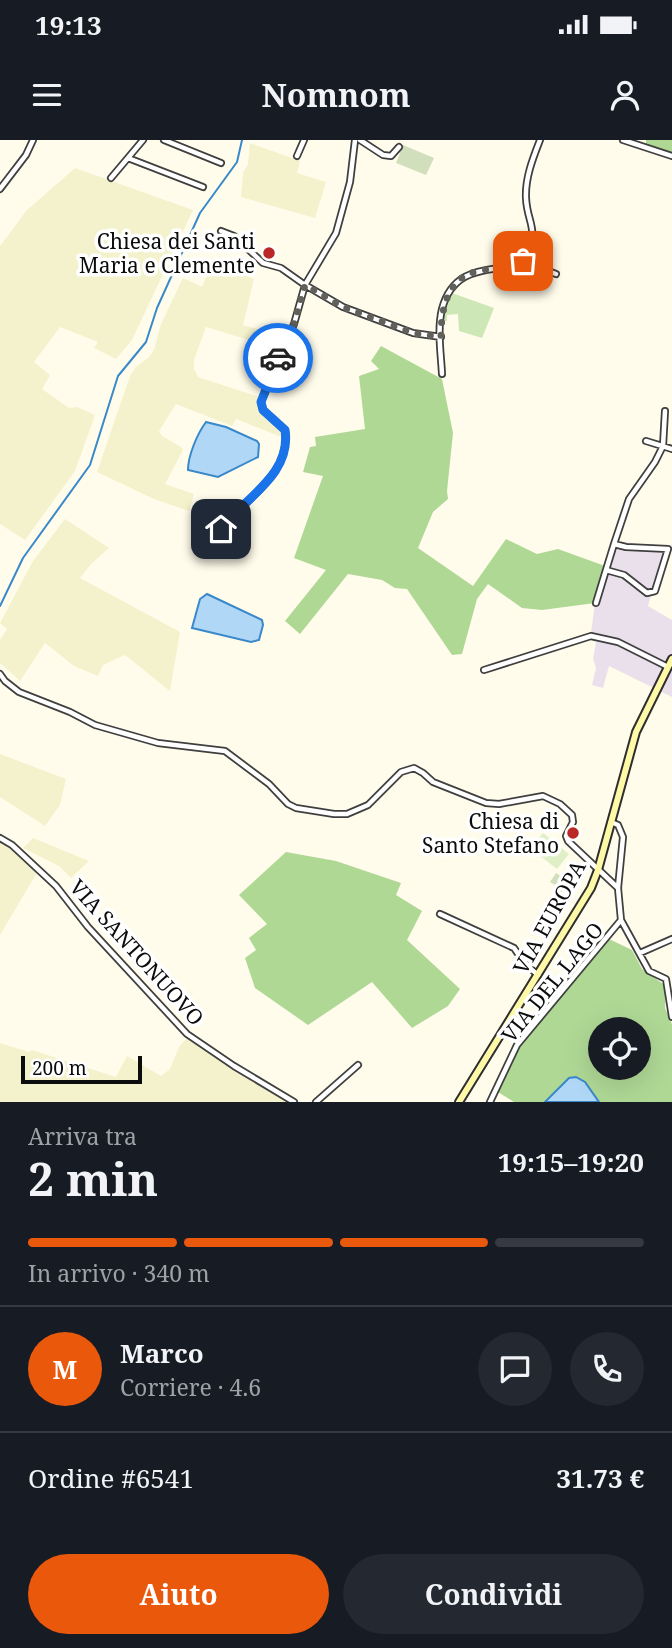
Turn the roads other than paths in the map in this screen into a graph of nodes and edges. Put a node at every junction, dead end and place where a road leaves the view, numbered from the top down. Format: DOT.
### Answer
graph roads {
  1 [pos="33,140"];
  2 [pos="143,140"];
  3 [pos="164,140"];
  4 [pos="304,140"];
  5 [pos="355,140"];
  6 [pos="360,140"];
  7 [pos="540,140"];
  8 [pos="623,140"];
  9 [pos="399,147"];
  10 [pos="297,156"];
  11 [pos="672,156"];
  12 [pos="128,158"];
  13 [pos="221,163"];
  14 [pos="111,178"];
  15 [pos="203,187"];
  16 [pos="0,189"];
  17 [pos="221,231"];
  18 [pos="523,261"];
  19 [pos="556,274"];
  20 [pos="305,285"];
  21 [pos="441,337"];
  22 [pos="442,374"];
  23 [pos="665,411"];
  24 [pos="646,441"];
  25 [pos="663,446"];
  26 [pos="672,449"];
  27 [pos="614,544"];
  28 [pos="210,551"];
  29 [pos="607,570"];
  30 [pos="596,603"];
  31 [pos="672,659"];
  32 [pos="668,667"];
  33 [pos="484,670"];
  34 [pos="0,674"];
  35 [pos="610,822"];
  36 [pos="0,838"];
  37 [pos="598,870"];
  38 [pos="618,888"];
  39 [pos="440,914"];
  40 [pos="621,920"];
  41 [pos="672,939"];
  42 [pos="640,953"];
  43 [pos="538,975"];
  44 [pos="672,1017"];
  45 [pos="358,1065"];
  46 [pos="294,1102"];
  47 [pos="316,1102"];
  48 [pos="459,1102"];
  49 [pos="490,1102"];
  1 -- 16 [label="street"];
  2 -- 12 [label="street"];
  3 -- 13 [label="street"];
  4 -- 10 [label="street"];
  5 -- 20 [label="street"];
  6 -- 9 [label="street"];
  7 -- 18 [label="street"];
  8 -- 11 [label="street"];
  12 -- 14 [label="street"];
  12 -- 15 [label="street"];
  17 -- 20 [label="street"];
  18 -- 19 [label="street"];
  18 -- 21 [label="street"];
  20 -- 21 [label="street"];
  20 -- 28 [label="street"];
  21 -- 22 [label="street"];
  23 -- 25 [label="street"];
  24 -- 25 [label="street"];
  25 -- 26 [label="street"];
  25 -- 27 [label="street"];
  27 -- 29 [label="street"];
  27 -- 29 [label="street"];
  29 -- 30 [label="street"];
  31 -- 32 [label="main road, VIA EUROPA"];
  32 -- 33 [label="street"];
  32 -- 35 [label="main road, VIA EUROPA"];
  34 -- 37 [label="street"];
  35 -- 37 [label="main road, VIA EUROPA"];
  35 -- 38 [label="street"];
  36 -- 46 [label="street, VIA SANTONUOVO"];
  37 -- 38 [label="street"];
  37 -- 43 [label="main road, VIA EUROPA"];
  38 -- 40 [label="street"];
  39 -- 43 [label="street"];
  40 -- 42 [label="street"];
  40 -- 49 [label="street, VIA DEL LAGO"];
  41 -- 42 [label="street"];
  42 -- 44 [label="street"];
  43 -- 48 [label="main road, VIA EUROPA"];
  45 -- 47 [label="street"];
}
